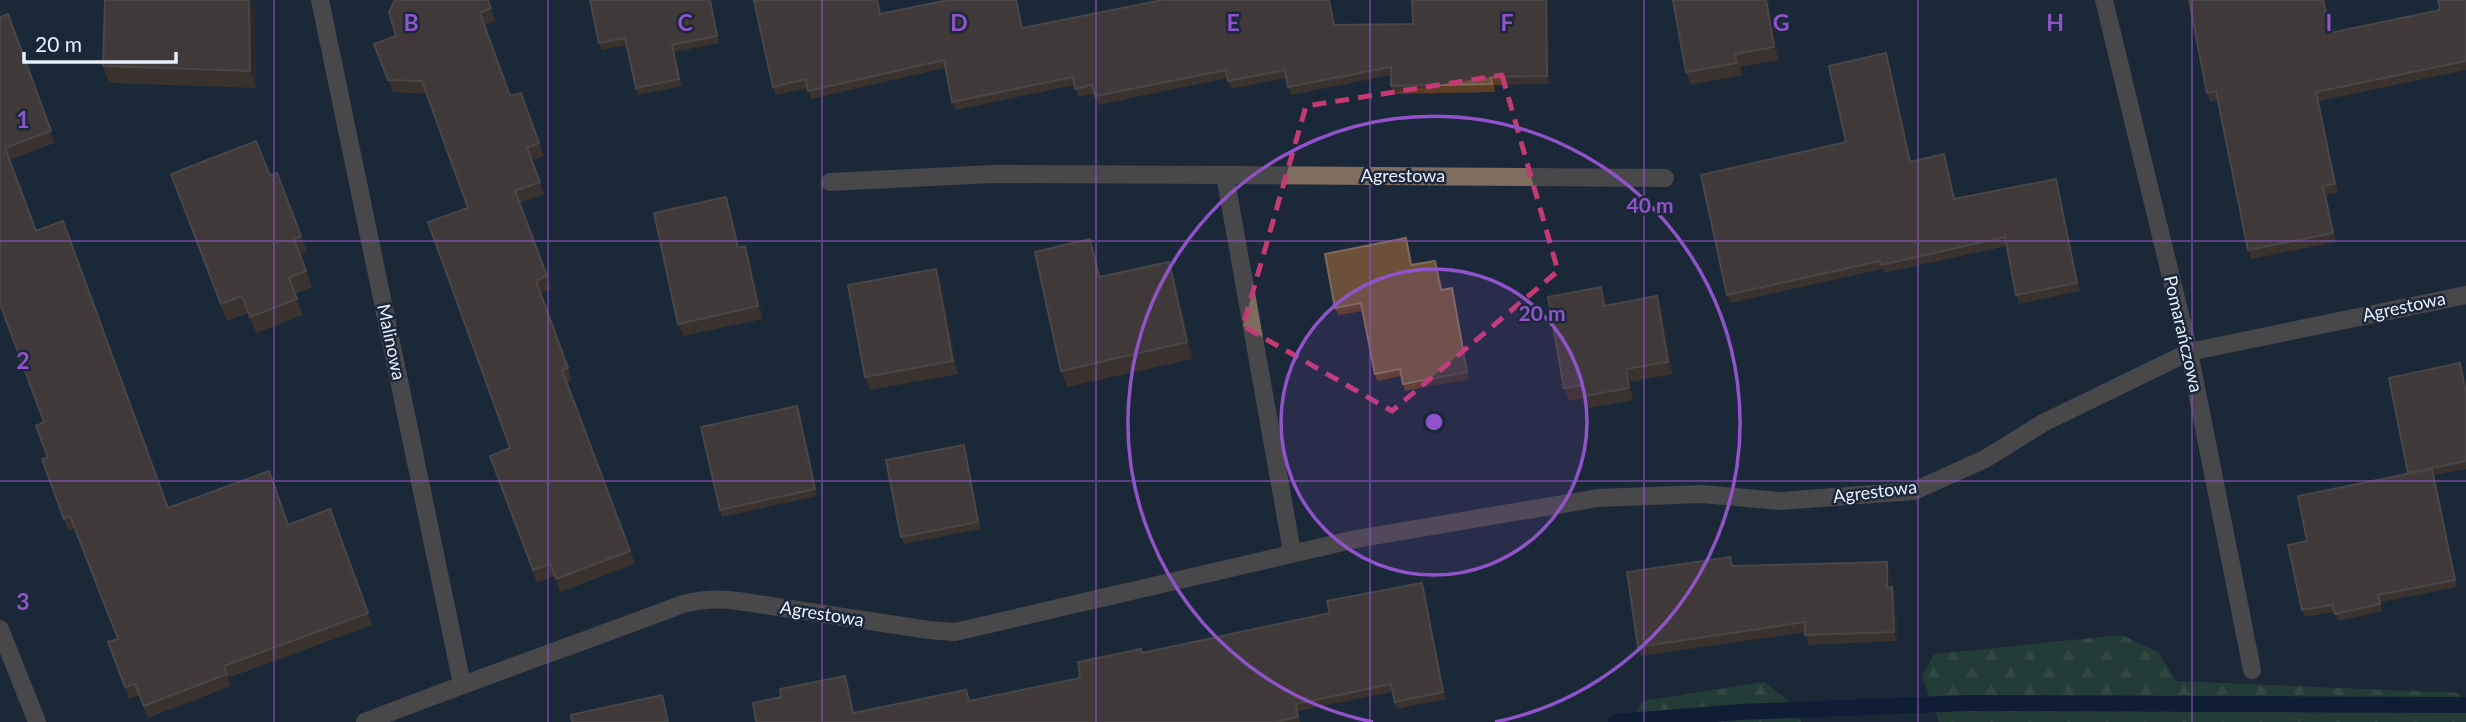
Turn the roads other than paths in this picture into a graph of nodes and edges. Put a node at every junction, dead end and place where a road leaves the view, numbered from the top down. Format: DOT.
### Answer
graph roads {
  1 [pos="320,0"];
  2 [pos="2104,0"];
  3 [pos="1225,175"];
  4 [pos="1665,178"];
  5 [pos="830,182"];
  6 [pos="2466,295"];
  7 [pos="2189,352"];
  8 [pos="1293,552"];
  9 [pos="0,631"];
  10 [pos="2252,670"];
  11 [pos="462,684"];
  12 [pos="37,722"];
  13 [pos="365,722"];
  1 -- 11 [label="street, Malinowa"];
  2 -- 7 [label="street, Pomarańczowa"];
  3 -- 4 [label="street, Agrestowa"];
  3 -- 5 [label="street, Agrestowa"];
  3 -- 8 [label="street"];
  6 -- 7 [label="street, Agrestowa"];
  7 -- 8 [label="street, Agrestowa"];
  7 -- 10 [label="street, Pomarańczowa"];
  8 -- 11 [label="street, Agrestowa"];
  9 -- 12 [label="street"];
  11 -- 13 [label="street, Agrestowa"];
}
